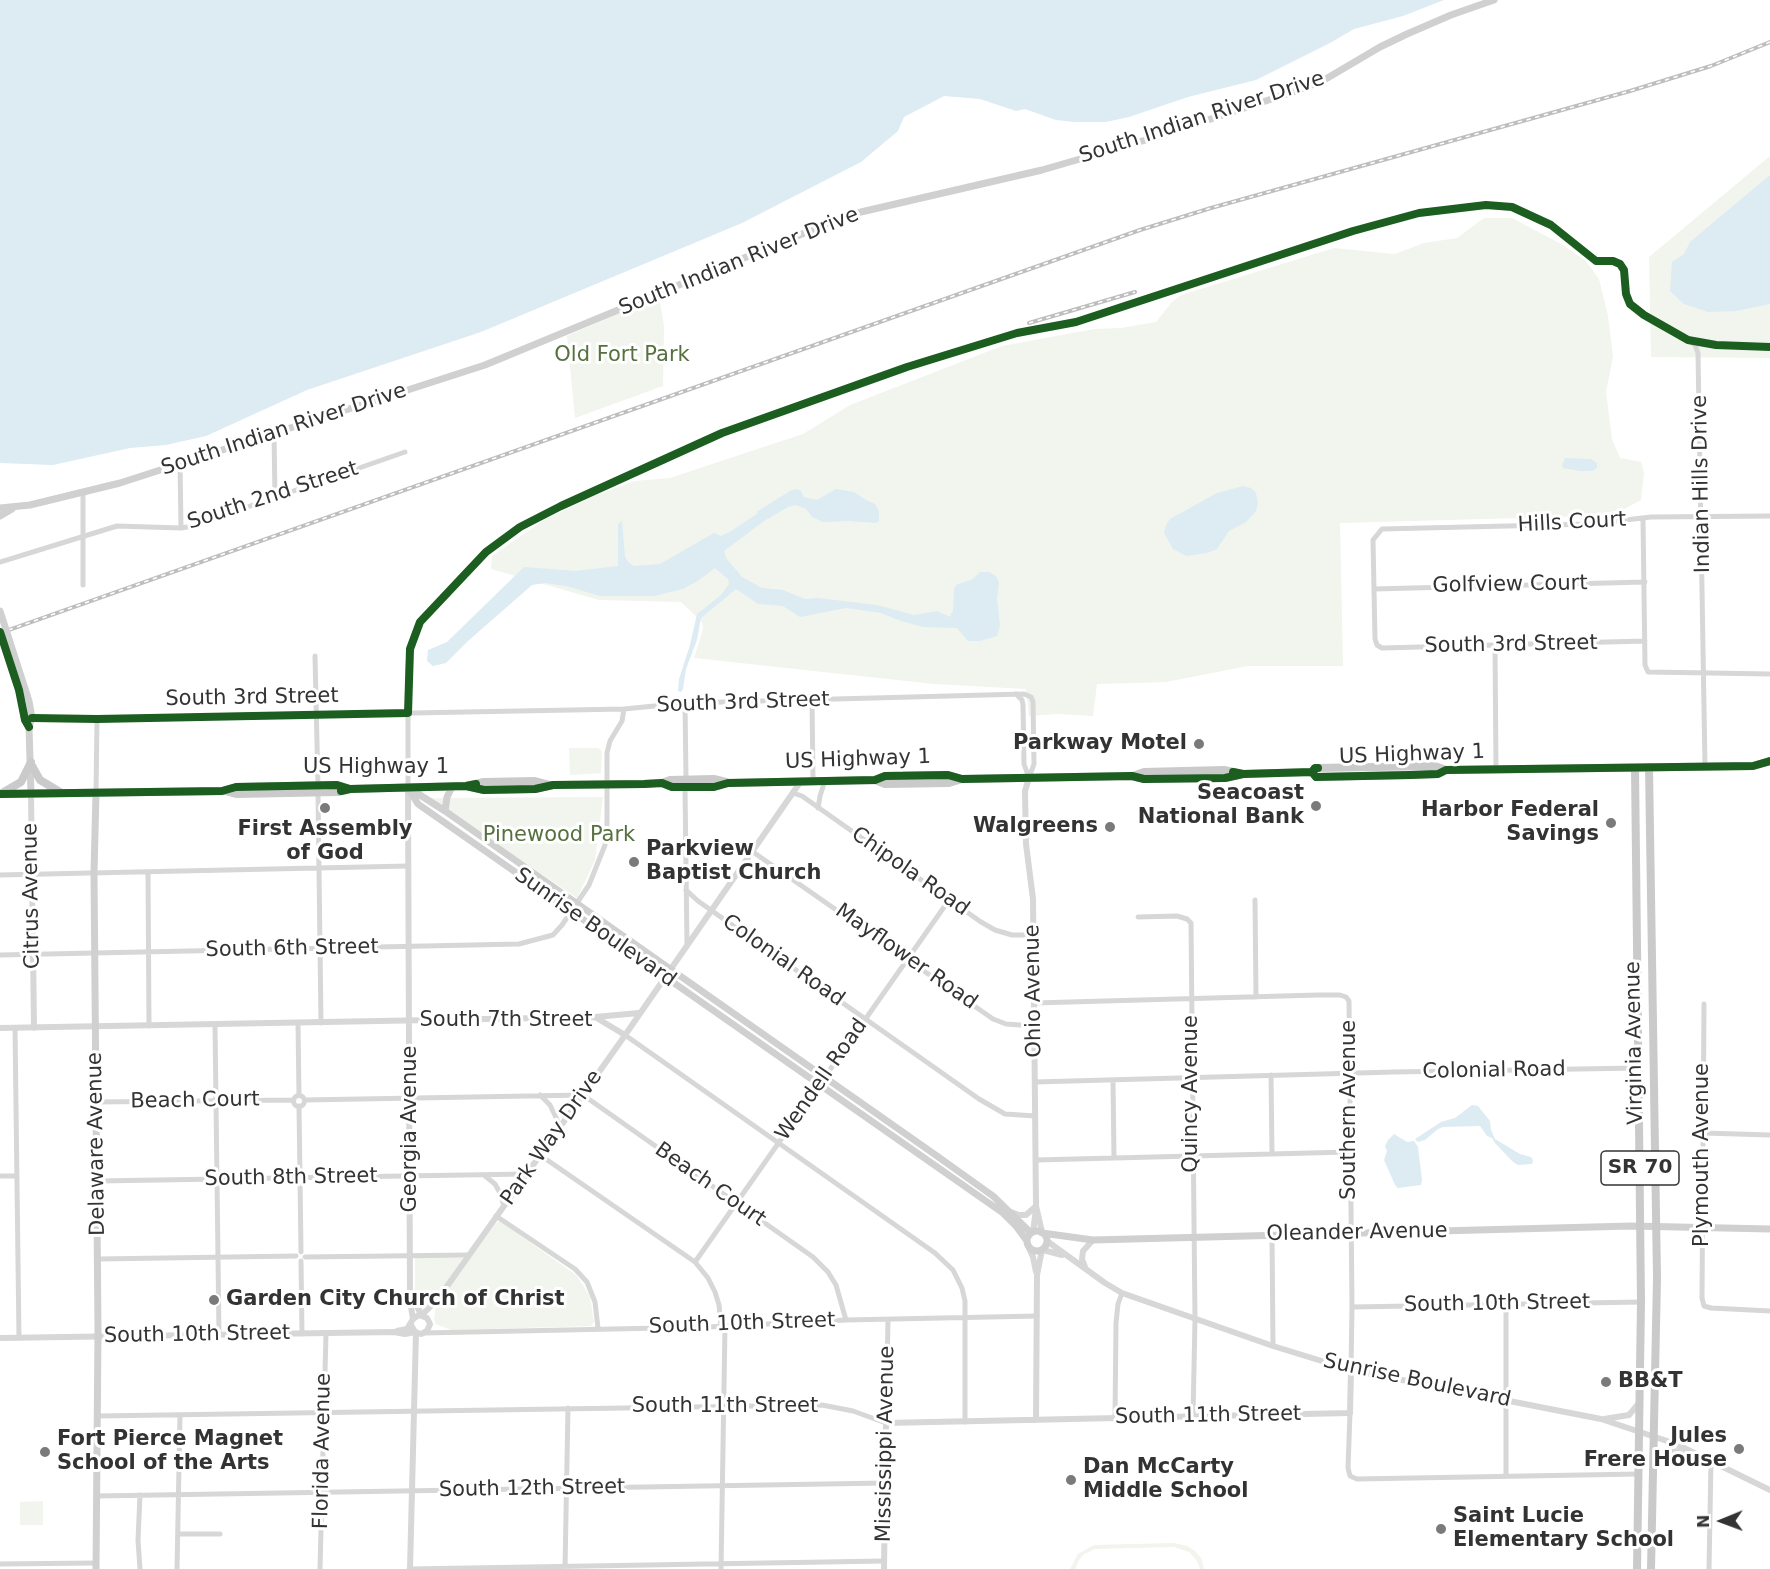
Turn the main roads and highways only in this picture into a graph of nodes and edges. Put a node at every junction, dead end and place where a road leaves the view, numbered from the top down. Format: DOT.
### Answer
graph roads {
  1 [pos="1494,0"];
  2 [pos="14,507"];
  3 [pos="0,508"];
  4 [pos="0,516"];
  5 [pos="0,611"];
  6 [pos="0,632"];
  7 [pos="29,727"];
  8 [pos="1770,761"];
  9 [pos="31,763"];
  10 [pos="1753,766"];
  11 [pos="1649,767"];
  12 [pos="1635,768"];
  13 [pos="1770,769"];
  14 [pos="452,787"];
  15 [pos="408,788"];
  16 [pos="63,793"];
  17 [pos="96,793"];
  18 [pos="0,794"];
  19 [pos="31,794"];
  20 [pos="445,811"];
  21 [pos="1637,971"];
  22 [pos="1652,1002"];
  23 [pos="1641,1226"];
  24 [pos="1656,1226"];
  25 [pos="1770,1229"];
  26 [pos="1032,1232"];
  27 [pos="1042,1233"];
  28 [pos="1073,1238"];
  29 [pos="1047,1241"];
  30 [pos="1028,1245"];
  31 [pos="96,1566"];
  32 [pos="1637,1569"];
  33 [pos="1651,1569"];
  1 -- 2 [label="main road, South Indian River Drive"];
  2 -- 3 [label="main road, South Indian River Drive"];
  2 -- 4 [label="main road, South Indian River Drive"];
  5 -- 7 [label="main road, Citrus Avenue, bridge"];
  6 -- 7 [label="main road, Citrus Avenue, bridge"];
  7 -- 9 [label="main road, Citrus Avenue"];
  8 -- 10 [label="main road, US Highway 1"];
  9 -- 16 [label="main road"];
  9 -- 18 [label="main road"];
  9 -- 19 [label="main road, Citrus Avenue"];
  10 -- 11 [label="main road, US Highway 1"];
  10 -- 13 [label="main road, US Highway 1"];
  11 -- 12 [label="main road, US Highway 1"];
  11 -- 22 [label="main road, Virginia Avenue / SR 70"];
  12 -- 14 [label="main road, US Highway 1"];
  12 -- 21 [label="main road, Virginia Avenue / SR 70"];
  14 -- 15 [label="main road, US Highway 1"];
  14 -- 20 [label="main road"];
  15 -- 17 [label="main road, US Highway 1"];
  15 -- 20 [label="main road, Sunrise Boulevard"];
  15 -- 30 [label="main road, Sunrise Boulevard"];
  16 -- 17 [label="main road, US Highway 1"];
  16 -- 19 [label="main road, US Highway 1"];
  17 -- 31 [label="main road, Delaware Avenue"];
  18 -- 19 [label="main road, US Highway 1"];
  20 -- 26 [label="main road, Sunrise Boulevard"];
  21 -- 22 [label="main road"];
  21 -- 23 [label="main road, Virginia Avenue / SR 70"];
  22 -- 24 [label="main road, Virginia Avenue / SR 70"];
  23 -- 24 [label="main road, Oleander Avenue"];
  23 -- 28 [label="main road, Oleander Avenue"];
  23 -- 32 [label="main road, Virginia Avenue / SR 70"];
  24 -- 25 [label="main road, Oleander Avenue"];
  24 -- 33 [label="main road, Virginia Avenue / SR 70"];
  26 -- 27 [label="main road"];
  26 -- 30 [label="main road"];
  27 -- 28 [label="main road, Oleander Avenue"];
  27 -- 29 [label="main road"];
  28 -- 29 [label="main road, Oleander Avenue"];
  29 -- 30 [label="main road"];
}
